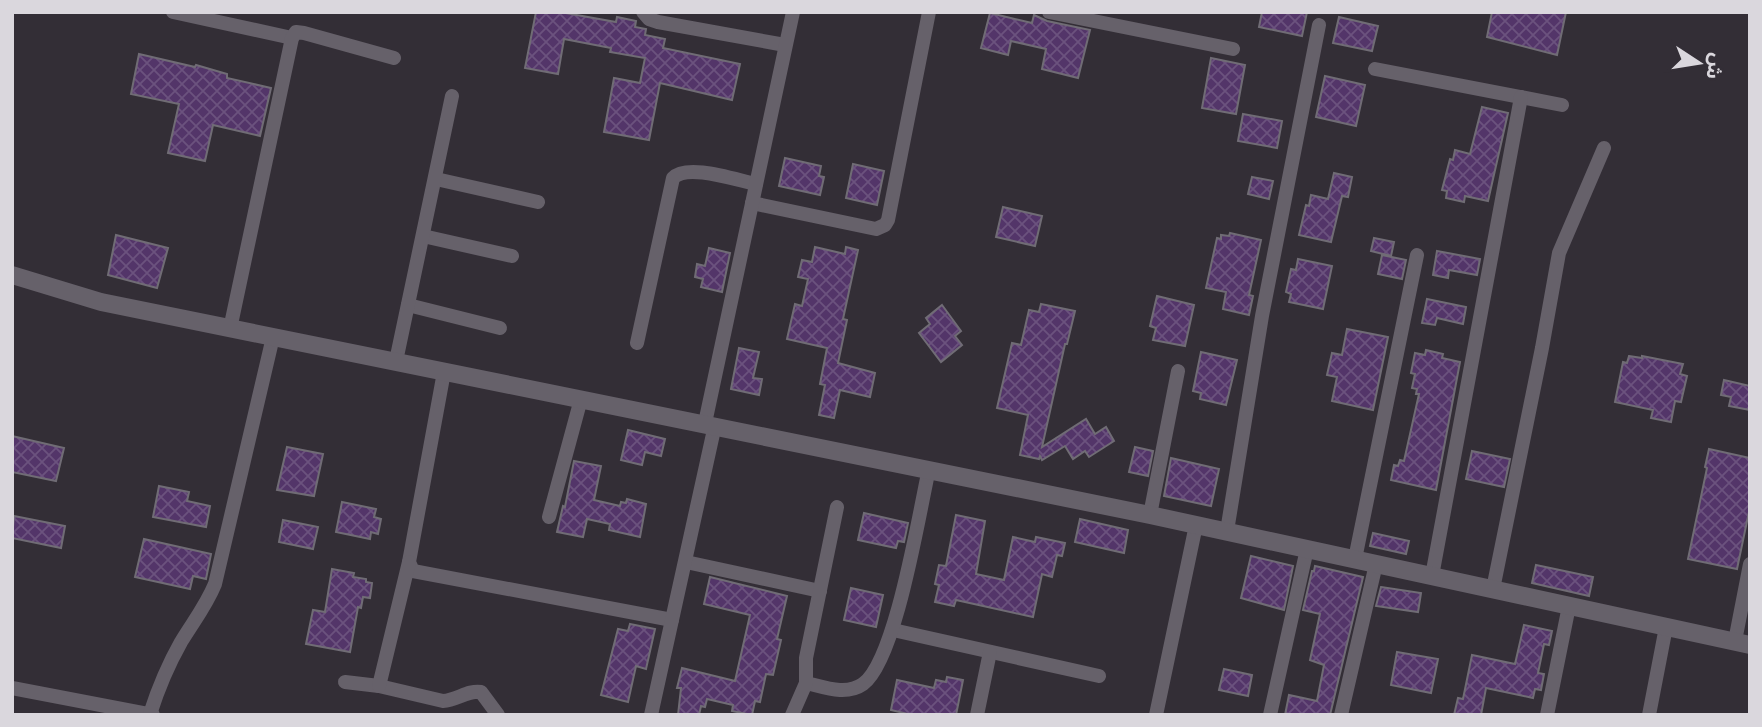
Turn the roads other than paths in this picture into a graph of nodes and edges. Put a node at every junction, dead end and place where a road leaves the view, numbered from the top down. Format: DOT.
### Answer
graph roads {
  1 [pos="173,12"];
  2 [pos="643,12"];
  3 [pos="793,12"];
  4 [pos="929,12"];
  5 [pos="1049,12"];
  6 [pos="1320,25"];
  7 [pos="292,38"];
  8 [pos="785,45"];
  9 [pos="1233,49"];
  10 [pos="394,58"];
  11 [pos="1375,69"];
  12 [pos="452,96"];
  13 [pos="1521,97"];
  14 [pos="1562,105"];
  15 [pos="1604,148"];
  16 [pos="436,179"];
  17 [pos="756,184"];
  18 [pos="538,202"];
  19 [pos="752,203"];
  20 [pos="424,236"];
  21 [pos="1417,255"];
  22 [pos="512,256"];
  23 [pos="12,275"];
  24 [pos="408,305"];
  25 [pos="500,328"];
  26 [pos="230,329"];
  27 [pos="274,337"];
  28 [pos="637,344"];
  29 [pos="396,361"];
  30 [pos="1178,371"];
  31 [pos="444,372"];
  32 [pos="581,399"];
  33 [pos="710,424"];
  34 [pos="929,469"];
  35 [pos="837,507"];
  36 [pos="1150,515"];
  37 [pos="549,517"];
  38 [pos="1196,525"];
  39 [pos="1227,531"];
  40 [pos="1307,549"];
  41 [pos="1355,559"];
  42 [pos="409,562"];
  43 [pos="686,562"];
  44 [pos="1376,564"];
  45 [pos="1750,564"];
  46 [pos="1433,576"];
  47 [pos="1493,589"];
  48 [pos="820,590"];
  49 [pos="1569,606"];
  50 [pos="672,620"];
  51 [pos="1666,627"];
  52 [pos="893,630"];
  53 [pos="1742,643"];
  54 [pos="990,652"];
  55 [pos="1099,676"];
  56 [pos="345,682"];
  57 [pos="806,683"];
  58 [pos="379,686"];
  59 [pos="12,688"];
  60 [pos="152,714"];
  61 [pos="498,715"];
  62 [pos="651,715"];
  63 [pos="792,715"];
  64 [pos="977,715"];
  65 [pos="1156,715"];
  66 [pos="1270,715"];
  67 [pos="1341,715"];
  68 [pos="1547,715"];
  69 [pos="1649,715"];
  1 -- 7 [label="street"];
  2 -- 8 [label="street"];
  3 -- 8 [label="street"];
  4 -- 19 [label="street"];
  5 -- 9 [label="street"];
  6 -- 39 [label="street"];
  7 -- 10 [label="street"];
  7 -- 26 [label="street"];
  8 -- 17 [label="street"];
  11 -- 13 [label="street"];
  12 -- 16 [label="street"];
  13 -- 14 [label="street"];
  13 -- 46 [label="street"];
  15 -- 47 [label="street"];
  16 -- 18 [label="street"];
  16 -- 20 [label="street"];
  17 -- 19 [label="street"];
  17 -- 28 [label="street"];
  19 -- 33 [label="street"];
  20 -- 22 [label="street"];
  20 -- 24 [label="street"];
  21 -- 41 [label="street"];
  23 -- 26 [label="main road"];
  24 -- 25 [label="street"];
  24 -- 29 [label="street"];
  26 -- 27 [label="main road"];
  27 -- 29 [label="main road"];
  27 -- 60 [label="street"];
  29 -- 31 [label="main road"];
  30 -- 36 [label="street"];
  31 -- 32 [label="main road"];
  31 -- 42 [label="street"];
  32 -- 33 [label="main road"];
  32 -- 37 [label="street"];
  33 -- 34 [label="main road"];
  33 -- 43 [label="street"];
  34 -- 36 [label="main road"];
  34 -- 52 [label="street"];
  35 -- 48 [label="street"];
  36 -- 38 [label="main road"];
  38 -- 39 [label="main road"];
  38 -- 65 [label="street"];
  39 -- 40 [label="main road"];
  40 -- 41 [label="main road"];
  40 -- 66 [label="street"];
  41 -- 44 [label="main road"];
  42 -- 50 [label="street"];
  42 -- 58 [label="street"];
  43 -- 48 [label="street"];
  43 -- 50 [label="street"];
  44 -- 46 [label="main road"];
  44 -- 67 [label="street"];
  45 -- 53 [label="street"];
  46 -- 47 [label="main road"];
  47 -- 49 [label="main road"];
  48 -- 57 [label="street"];
  49 -- 51 [label="main road"];
  49 -- 68 [label="street"];
  50 -- 62 [label="street"];
  51 -- 53 [label="main road"];
  51 -- 69 [label="street"];
  52 -- 54 [label="street"];
  52 -- 57 [label="street"];
  54 -- 55 [label="street"];
  54 -- 64 [label="street"];
  56 -- 58 [label="street"];
  57 -- 63 [label="street"];
  58 -- 61 [label="street"];
  59 -- 60 [label="street"];
}
